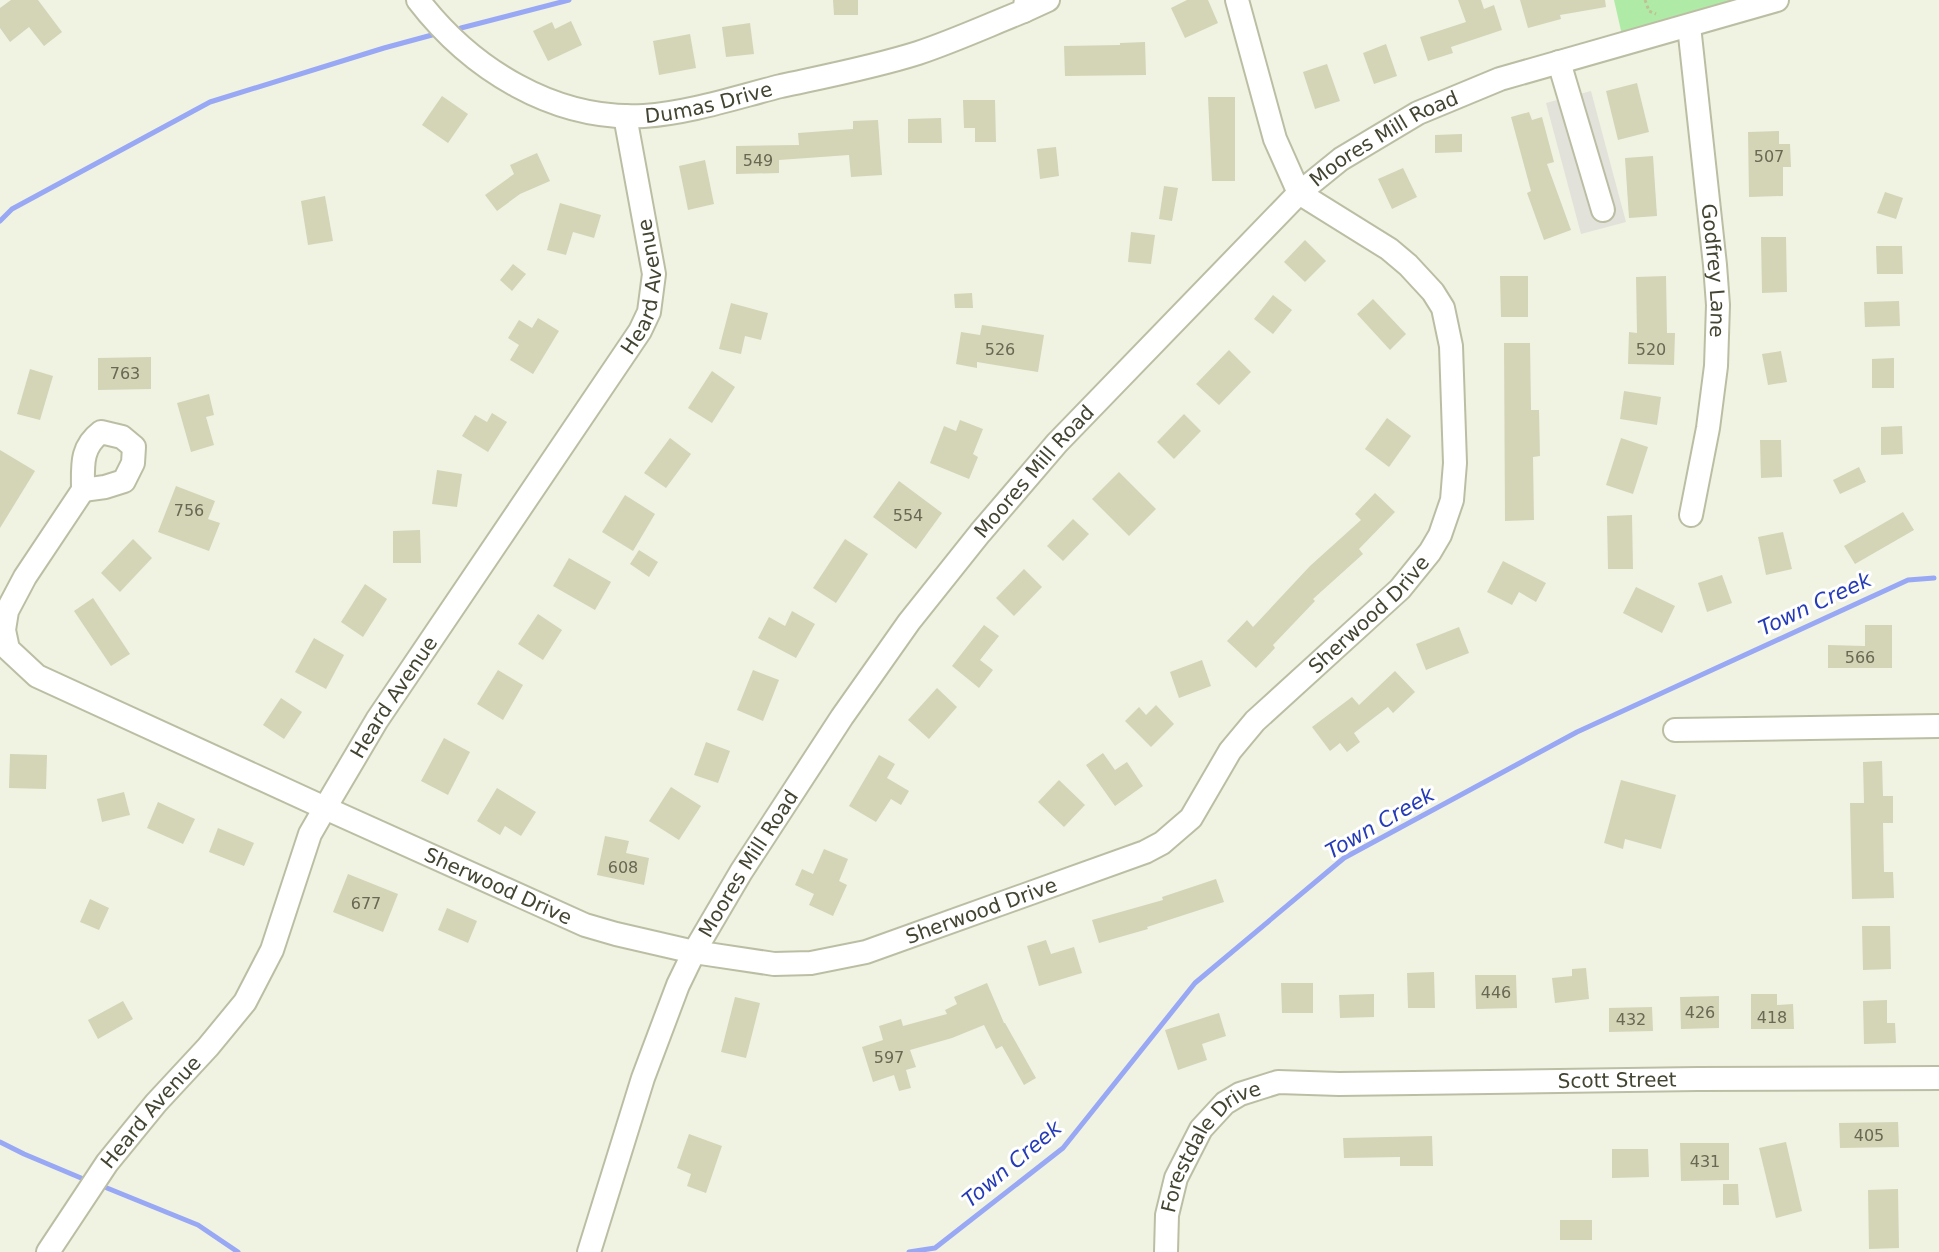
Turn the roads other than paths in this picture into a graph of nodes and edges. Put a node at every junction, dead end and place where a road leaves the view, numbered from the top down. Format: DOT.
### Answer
graph roads {
  1 [pos="418,0"];
  2 [pos="1048,0"];
  3 [pos="1237,0"];
  4 [pos="1777,0"];
  5 [pos="1025,5"];
  6 [pos="1689,27"];
  7 [pos="1559,62"];
  8 [pos="625,116"];
  9 [pos="1299,193"];
  10 [pos="1603,210"];
  11 [pos="83,490"];
  12 [pos="1691,515"];
  13 [pos="1939,726"];
  14 [pos="1675,730"];
  15 [pos="324,808"];
  16 [pos="694,952"];
  17 [pos="1939,1078"];
  18 [pos="1298,1082"];
  19 [pos="48,1252"];
  20 [pos="590,1252"];
  21 [pos="1166,1252"];
  1 -- 8 [label="street, Dumas Drive"];
  2 -- 5 [label="street, Dumas Drive"];
  3 -- 9 [label="street"];
  4 -- 6 [label="street, Moores Mill Road"];
  5 -- 8 [label="street, Dumas Drive"];
  6 -- 7 [label="street, Moores Mill Road"];
  6 -- 12 [label="street, Godfrey Lane"];
  7 -- 9 [label="street, Moores Mill Road"];
  7 -- 10 [label="street"];
  8 -- 15 [label="street, Heard Avenue"];
  9 -- 16 [label="street, Moores Mill Road"];
  9 -- 16 [label="street, Sherwood Drive"];
  11 -- 15 [label="street, Sherwood Drive"];
  13 -- 14 [label="street"];
  15 -- 16 [label="street, Sherwood Drive"];
  15 -- 19 [label="street, Heard Avenue"];
  16 -- 20 [label="street, Moores Mill Road"];
  17 -- 18 [label="street, Scott Street"];
  18 -- 21 [label="street, Forestdale Drive"];
}
